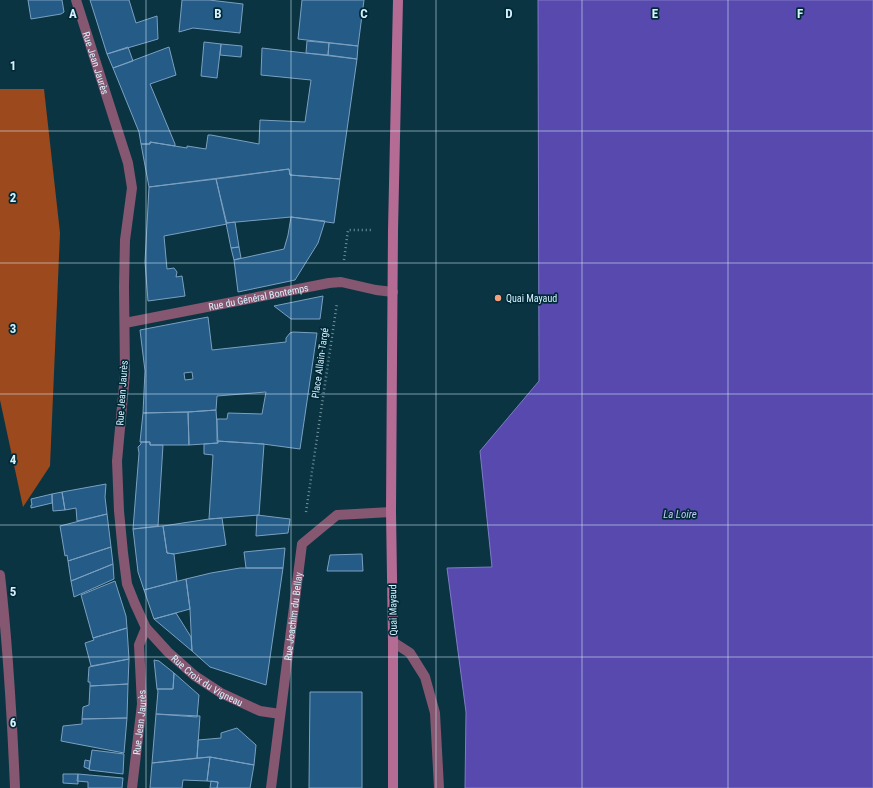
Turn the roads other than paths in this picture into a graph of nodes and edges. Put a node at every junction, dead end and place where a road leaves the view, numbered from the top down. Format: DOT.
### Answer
graph roads {
  1 [pos="76,0"];
  2 [pos="398,0"];
  3 [pos="393,292"];
  4 [pos="125,323"];
  5 [pos="391,512"];
  6 [pos="0,575"];
  7 [pos="146,628"];
  8 [pos="393,642"];
  9 [pos="280,714"];
  10 [pos="15,788"];
  11 [pos="132,788"];
  12 [pos="271,788"];
  13 [pos="393,788"];
  14 [pos="438,788"];
  1 -- 4 [label="street, Rue Jean Jaurès"];
  2 -- 3 [label="main road, Quai Mayaud"];
  3 -- 4 [label="street, Rue du Général Bontemps"];
  3 -- 5 [label="main road, Quai Mayaud"];
  4 -- 7 [label="street, Rue Jean Jaurès"];
  5 -- 8 [label="main road, Quai Mayaud"];
  5 -- 9 [label="street, Rue Joachim du Bellay"];
  6 -- 10 [label="street"];
  7 -- 9 [label="street, Rue Croix du Vigneau"];
  7 -- 11 [label="street, Rue Jean Jaurès"];
  8 -- 13 [label="main road, Quai Mayaud"];
  8 -- 14 [label="street"];
  9 -- 12 [label="street, Rue Joachim du Bellay"];
}
